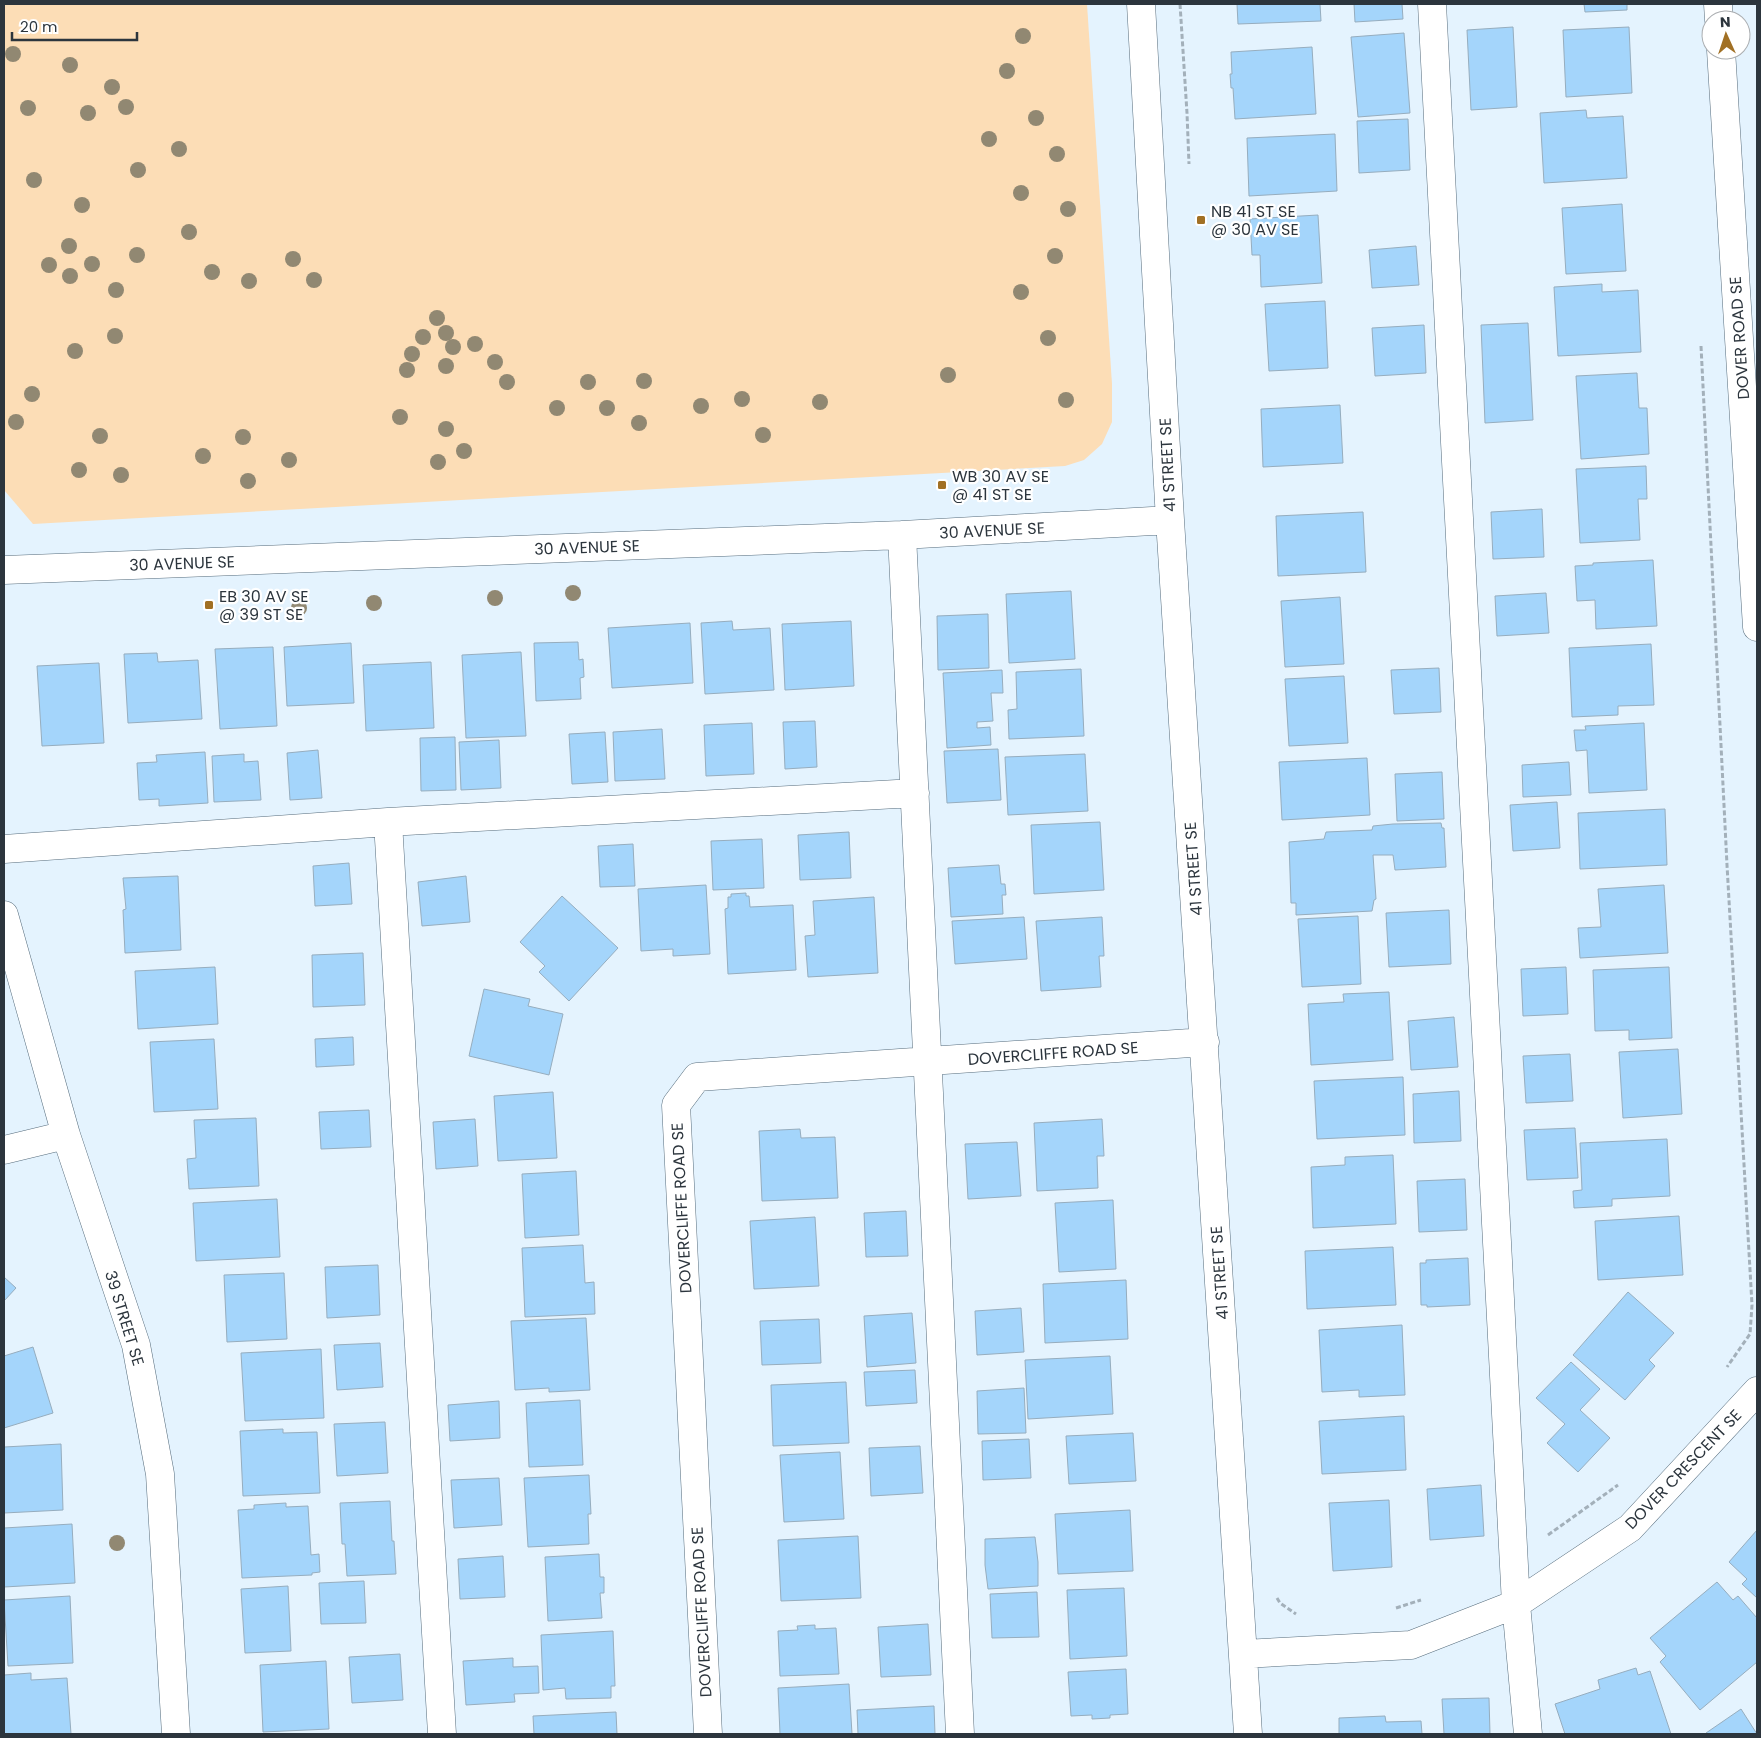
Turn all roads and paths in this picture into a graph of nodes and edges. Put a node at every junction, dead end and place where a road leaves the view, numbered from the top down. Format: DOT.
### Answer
graph roads {
  1 [pos="1141,4"];
  2 [pos="1432,4"];
  3 [pos="1722,60"];
  4 [pos="1170,520"];
  5 [pos="902,535"];
  6 [pos="4,570"];
  7 [pos="1757,627"];
  8 [pos="915,792"];
  9 [pos="388,822"];
  10 [pos="4,849"];
  11 [pos="4,914"];
  12 [pos="1205,1042"];
  13 [pos="928,1061"];
  14 [pos="66,1135"];
  15 [pos="4,1150"];
  16 [pos="1757,1391"];
  17 [pos="1516,1604"];
  18 [pos="1243,1654"];
  19 [pos="176,1734"];
  20 [pos="442,1734"];
  21 [pos="708,1734"];
  22 [pos="960,1734"];
  23 [pos="1248,1734"];
  24 [pos="1528,1734"];
  1 -- 4 [label="street, 41 STREET SE"];
  2 -- 17 [label="street"];
  3 -- 7 [label="street, DOVER ROAD SE"];
  4 -- 5 [label="street, 30 AVENUE SE"];
  4 -- 12 [label="street, 41 STREET SE"];
  5 -- 6 [label="street, 30 AVENUE SE"];
  5 -- 8 [label="street"];
  8 -- 9 [label="street"];
  8 -- 13 [label="street"];
  9 -- 10 [label="street"];
  9 -- 20 [label="street"];
  11 -- 14 [label="street, 39 STREET SE"];
  12 -- 13 [label="street, DOVERCLIFFE ROAD SE"];
  12 -- 18 [label="street, 41 STREET SE"];
  13 -- 21 [label="street, DOVERCLIFFE ROAD SE"];
  13 -- 22 [label="street"];
  14 -- 15 [label="street"];
  14 -- 19 [label="street, 39 STREET SE"];
  16 -- 17 [label="street, DOVER CRESCENT SE"];
  17 -- 18 [label="street, DOVER CRESCENT SE"];
  17 -- 24 [label="street"];
  18 -- 23 [label="street, 41 STREET SE"];
}
